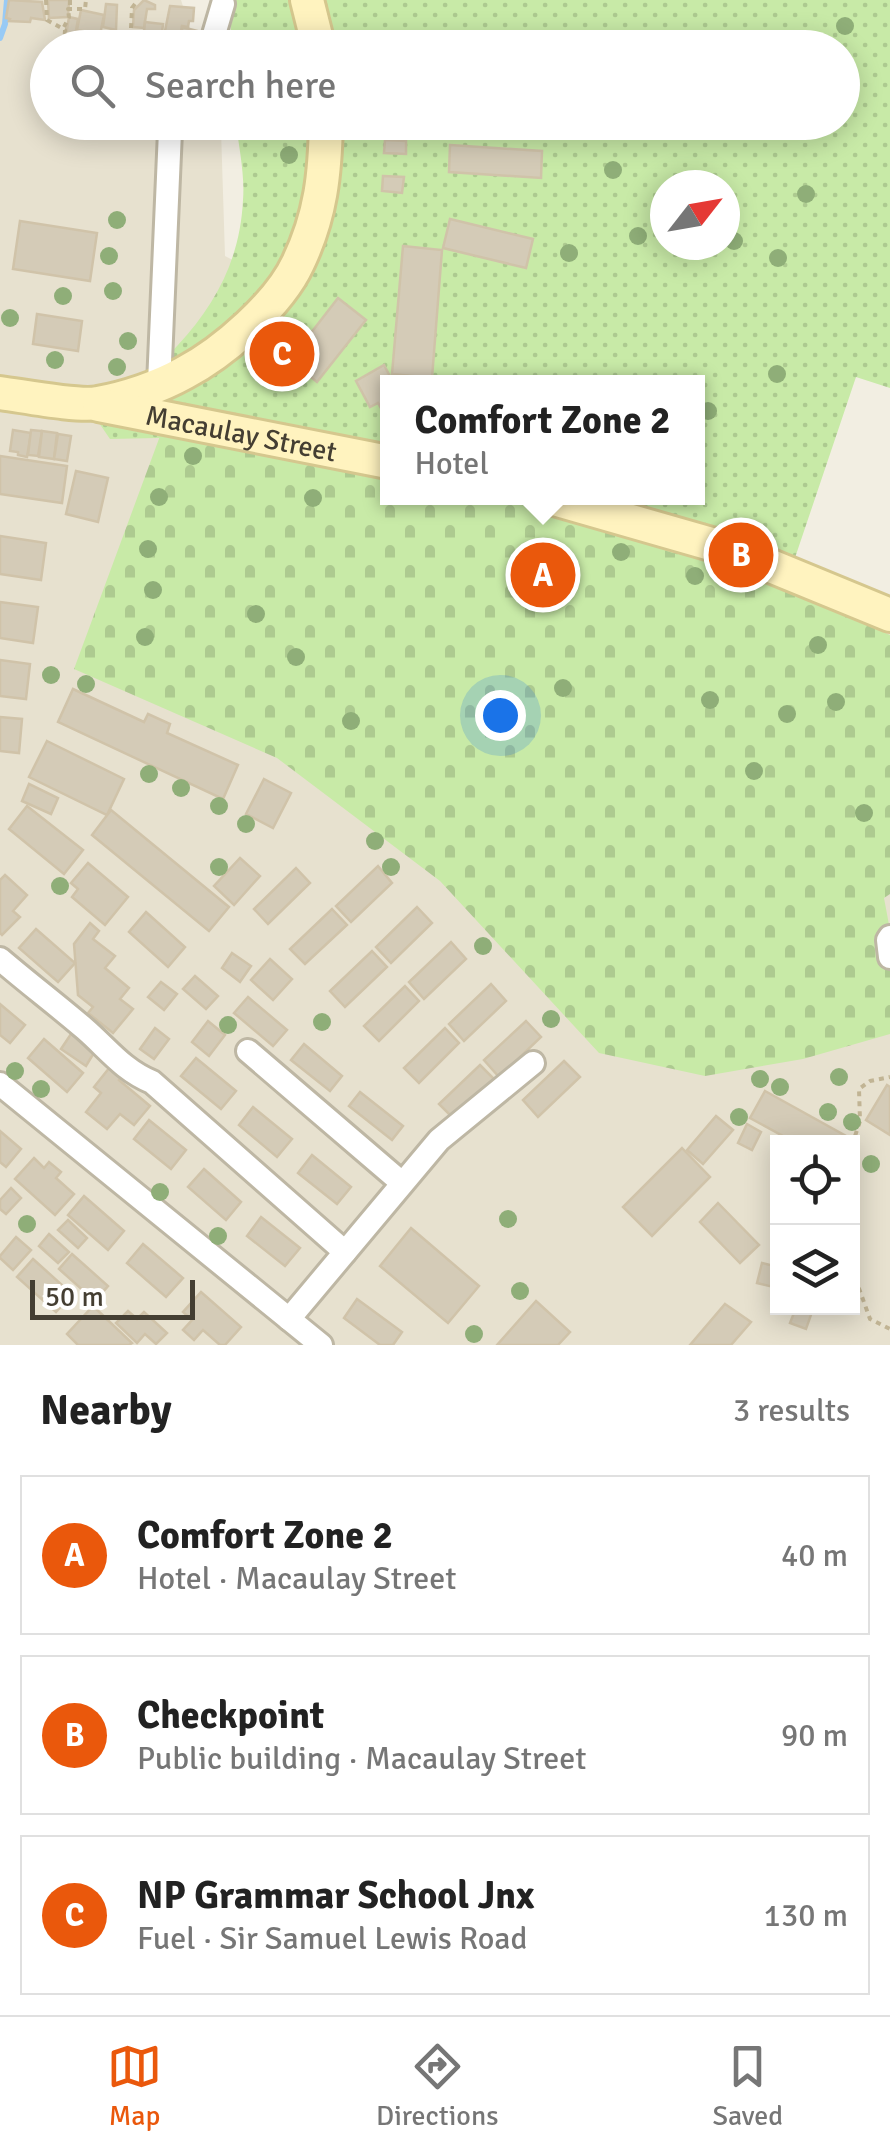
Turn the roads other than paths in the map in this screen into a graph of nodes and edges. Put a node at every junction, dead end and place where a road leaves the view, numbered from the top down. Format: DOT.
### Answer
graph roads {
  1 [pos="307,0"];
  2 [pos="224,4"];
  3 [pos="216,30"];
  4 [pos="314,30"];
  5 [pos="170,140"];
  6 [pos="326,140"];
  7 [pos="172,378"];
  8 [pos="0,393"];
  9 [pos="94,404"];
  10 [pos="195,426"];
  11 [pos="380,461"];
  12 [pos="575,505"];
  13 [pos="890,615"];
  14 [pos="890,937"];
  15 [pos="890,957"];
  16 [pos="0,959"];
  17 [pos="248,1051"];
  18 [pos="533,1064"];
  19 [pos="0,1084"];
  20 [pos="402,1184"];
  21 [pos="345,1252"];
  22 [pos="290,1319"];
  23 [pos="321,1345"];
  1 -- 4 [label="street"];
  2 -- 3 [label="street"];
  5 -- 7 [label="street"];
  6 -- 7 [label="street"];
  7 -- 9 [label="street"];
  7 -- 10 [label="street"];
  8 -- 9 [label="street, Macaulay Street"];
  9 -- 10 [label="street, Macaulay Street"];
  10 -- 11 [label="street, Macaulay Street"];
  12 -- 13 [label="street"];
  14 -- 15 [label="street"];
  16 -- 21 [label="street"];
  17 -- 20 [label="street"];
  18 -- 20 [label="street"];
  19 -- 22 [label="street"];
  20 -- 21 [label="street"];
  21 -- 22 [label="street"];
  22 -- 23 [label="street"];
}
